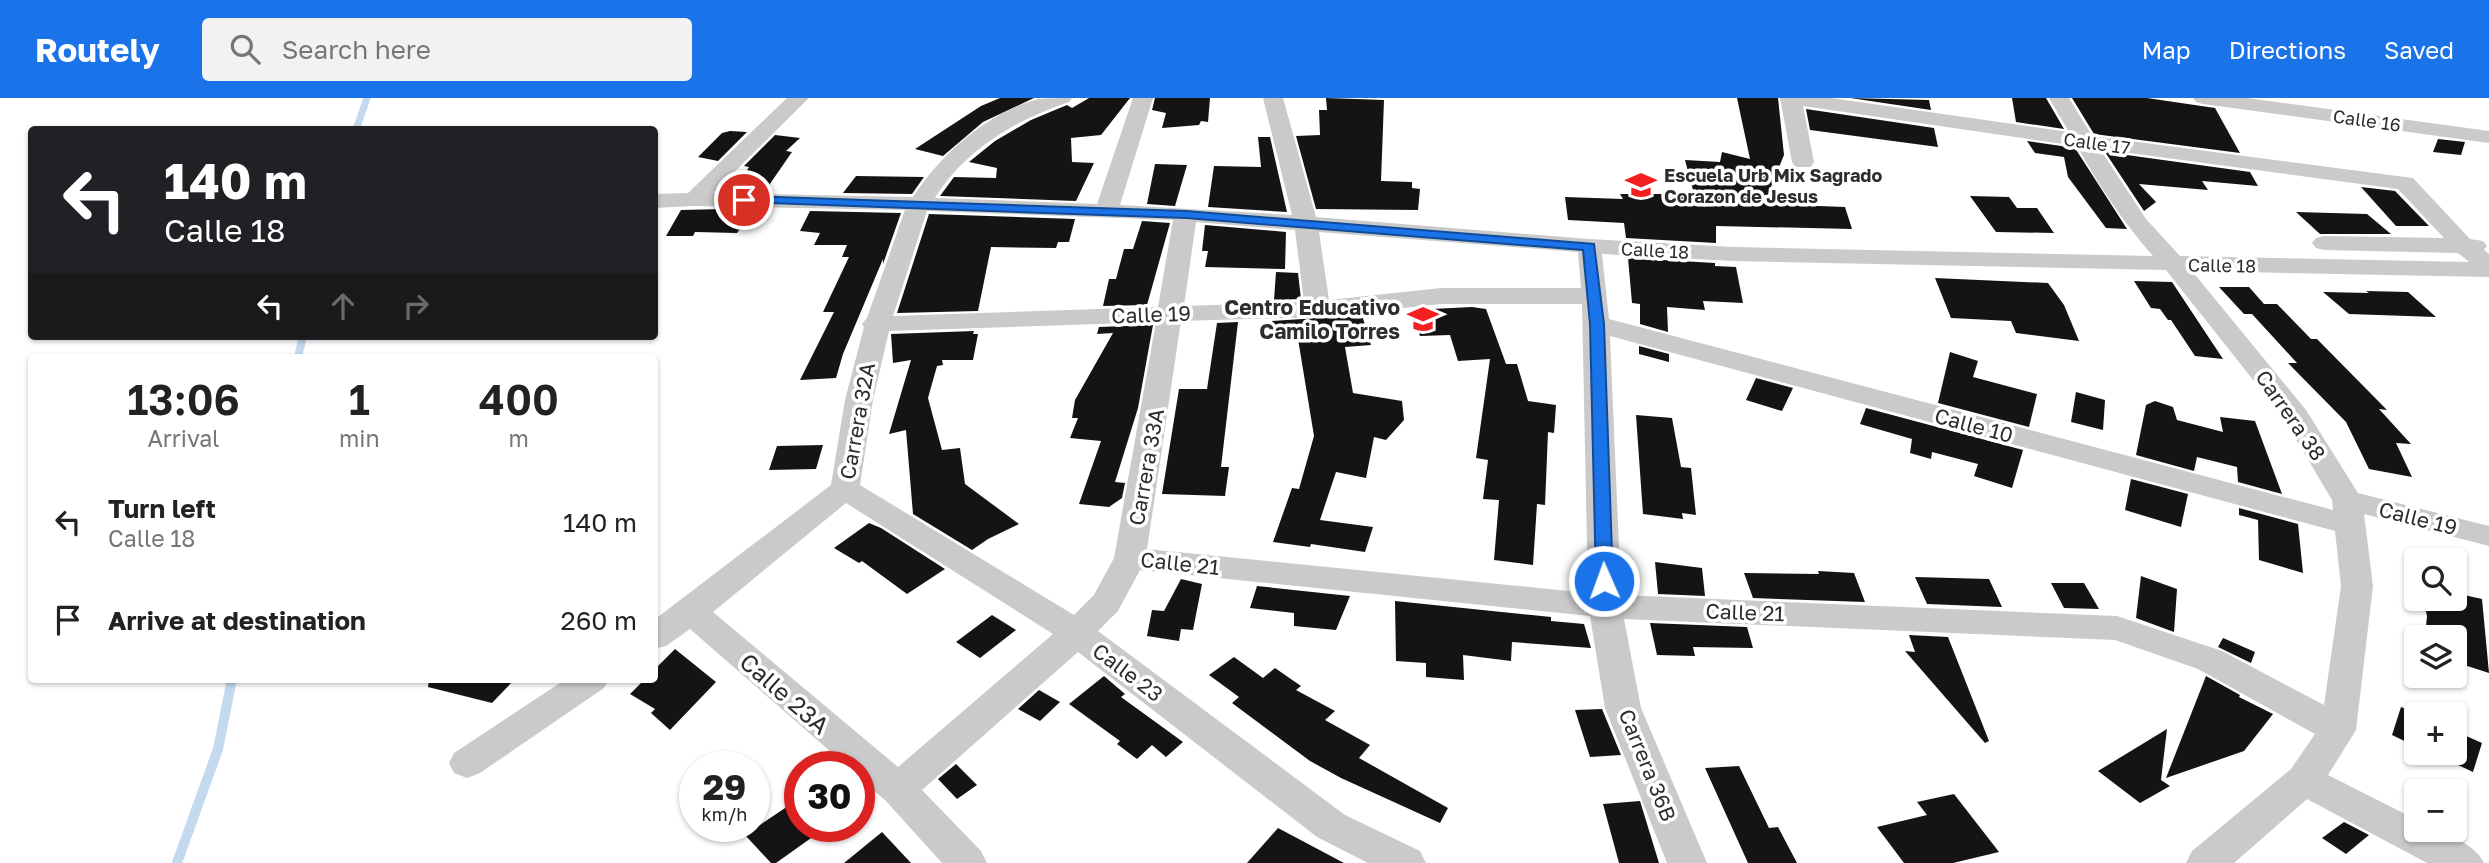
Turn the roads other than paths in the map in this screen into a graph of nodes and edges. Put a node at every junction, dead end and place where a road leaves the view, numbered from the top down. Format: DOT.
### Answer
graph roads {
  1 [pos="799,98"];
  2 [pos="1062,98"];
  3 [pos="1143,98"];
  4 [pos="1273,98"];
  5 [pos="1791,98"];
  6 [pos="2059,98"];
  7 [pos="2203,98"];
  8 [pos="2489,137"];
  9 [pos="2084,141"];
  10 [pos="1803,162"];
  11 [pos="694,199"];
  12 [pos="658,201"];
  13 [pos="919,204"];
  14 [pos="1105,212"];
  15 [pos="1186,214"];
  16 [pos="1306,224"];
  17 [pos="2324,243"];
  18 [pos="1589,246"];
  19 [pos="2464,246"];
  20 [pos="2489,246"];
  21 [pos="2174,264"];
  22 [pos="2489,268"];
  23 [pos="1318,309"];
  24 [pos="1595,310"];
  25 [pos="1171,313"];
  26 [pos="876,324"];
  27 [pos="845,489"];
  28 [pos="2349,513"];
  29 [pos="2489,536"];
  30 [pos="1130,558"];
  31 [pos="1605,606"];
  32 [pos="691,612"];
  33 [pos="1077,633"];
  34 [pos="658,634"];
  35 [pos="586,683"];
  36 [pos="2338,730"];
  37 [pos="467,763"];
  38 [pos="2304,780"];
  39 [pos="898,789"];
  40 [pos="967,863"];
  41 [pos="1406,863"];
  42 [pos="1687,863"];
  43 [pos="2206,863"];
  44 [pos="2464,863"];
  1 -- 11 [label="street"];
  2 -- 13 [label="street"];
  3 -- 14 [label="street"];
  4 -- 16 [label="street"];
  5 -- 9 [label="street, Calle 17"];
  5 -- 10 [label="street"];
  6 -- 9 [label="street, Carrera 38"];
  7 -- 8 [label="street, Calle 16"];
  9 -- 19 [label="street, Calle 17"];
  9 -- 21 [label="street, Carrera 38"];
  11 -- 12 [label="street, Calle 18"];
  11 -- 13 [label="street, Calle 18"];
  13 -- 14 [label="street, Calle 18"];
  13 -- 26 [label="street, Carrera 32A"];
  14 -- 15 [label="street, Calle 18"];
  15 -- 16 [label="street, Calle 18"];
  15 -- 25 [label="street, Carrera 33A"];
  16 -- 18 [label="street, Calle 18"];
  16 -- 23 [label="street"];
  17 -- 19 [label="street"];
  18 -- 21 [label="street, Calle 18"];
  18 -- 24 [label="street, Carrera 36B"];
  19 -- 20 [label="street"];
  19 -- 22 [label="street"];
  21 -- 22 [label="street, Calle 18"];
  21 -- 28 [label="street, Carrera 38"];
  23 -- 24 [label="street, Calle 19"];
  23 -- 25 [label="street, Calle 19"];
  24 -- 28 [label="street, Calle 10"];
  24 -- 31 [label="street, Carrera 36B"];
  25 -- 26 [label="street, Calle 19"];
  25 -- 30 [label="street, Carrera 33A"];
  26 -- 27 [label="street, Carrera 32A"];
  27 -- 32 [label="street, Carrera 32A"];
  27 -- 33 [label="street, Calle 23"];
  28 -- 29 [label="street, Calle 19"];
  28 -- 36 [label="street, Carrera 38"];
  30 -- 31 [label="street, Calle 21"];
  30 -- 33 [label="street, Carrera 33A"];
  31 -- 36 [label="street, Calle 21"];
  31 -- 42 [label="street, Carrera 36B"];
  32 -- 34 [label="street, Carrera 32A"];
  32 -- 39 [label="street, Calle 23A"];
  33 -- 39 [label="street, Carrera 33A"];
  33 -- 41 [label="street, Calle 23"];
  35 -- 37 [label="street"];
  36 -- 38 [label="street, Carrera 38"];
  38 -- 43 [label="street"];
  38 -- 44 [label="street"];
  39 -- 40 [label="street, Calle 23A"];
}
